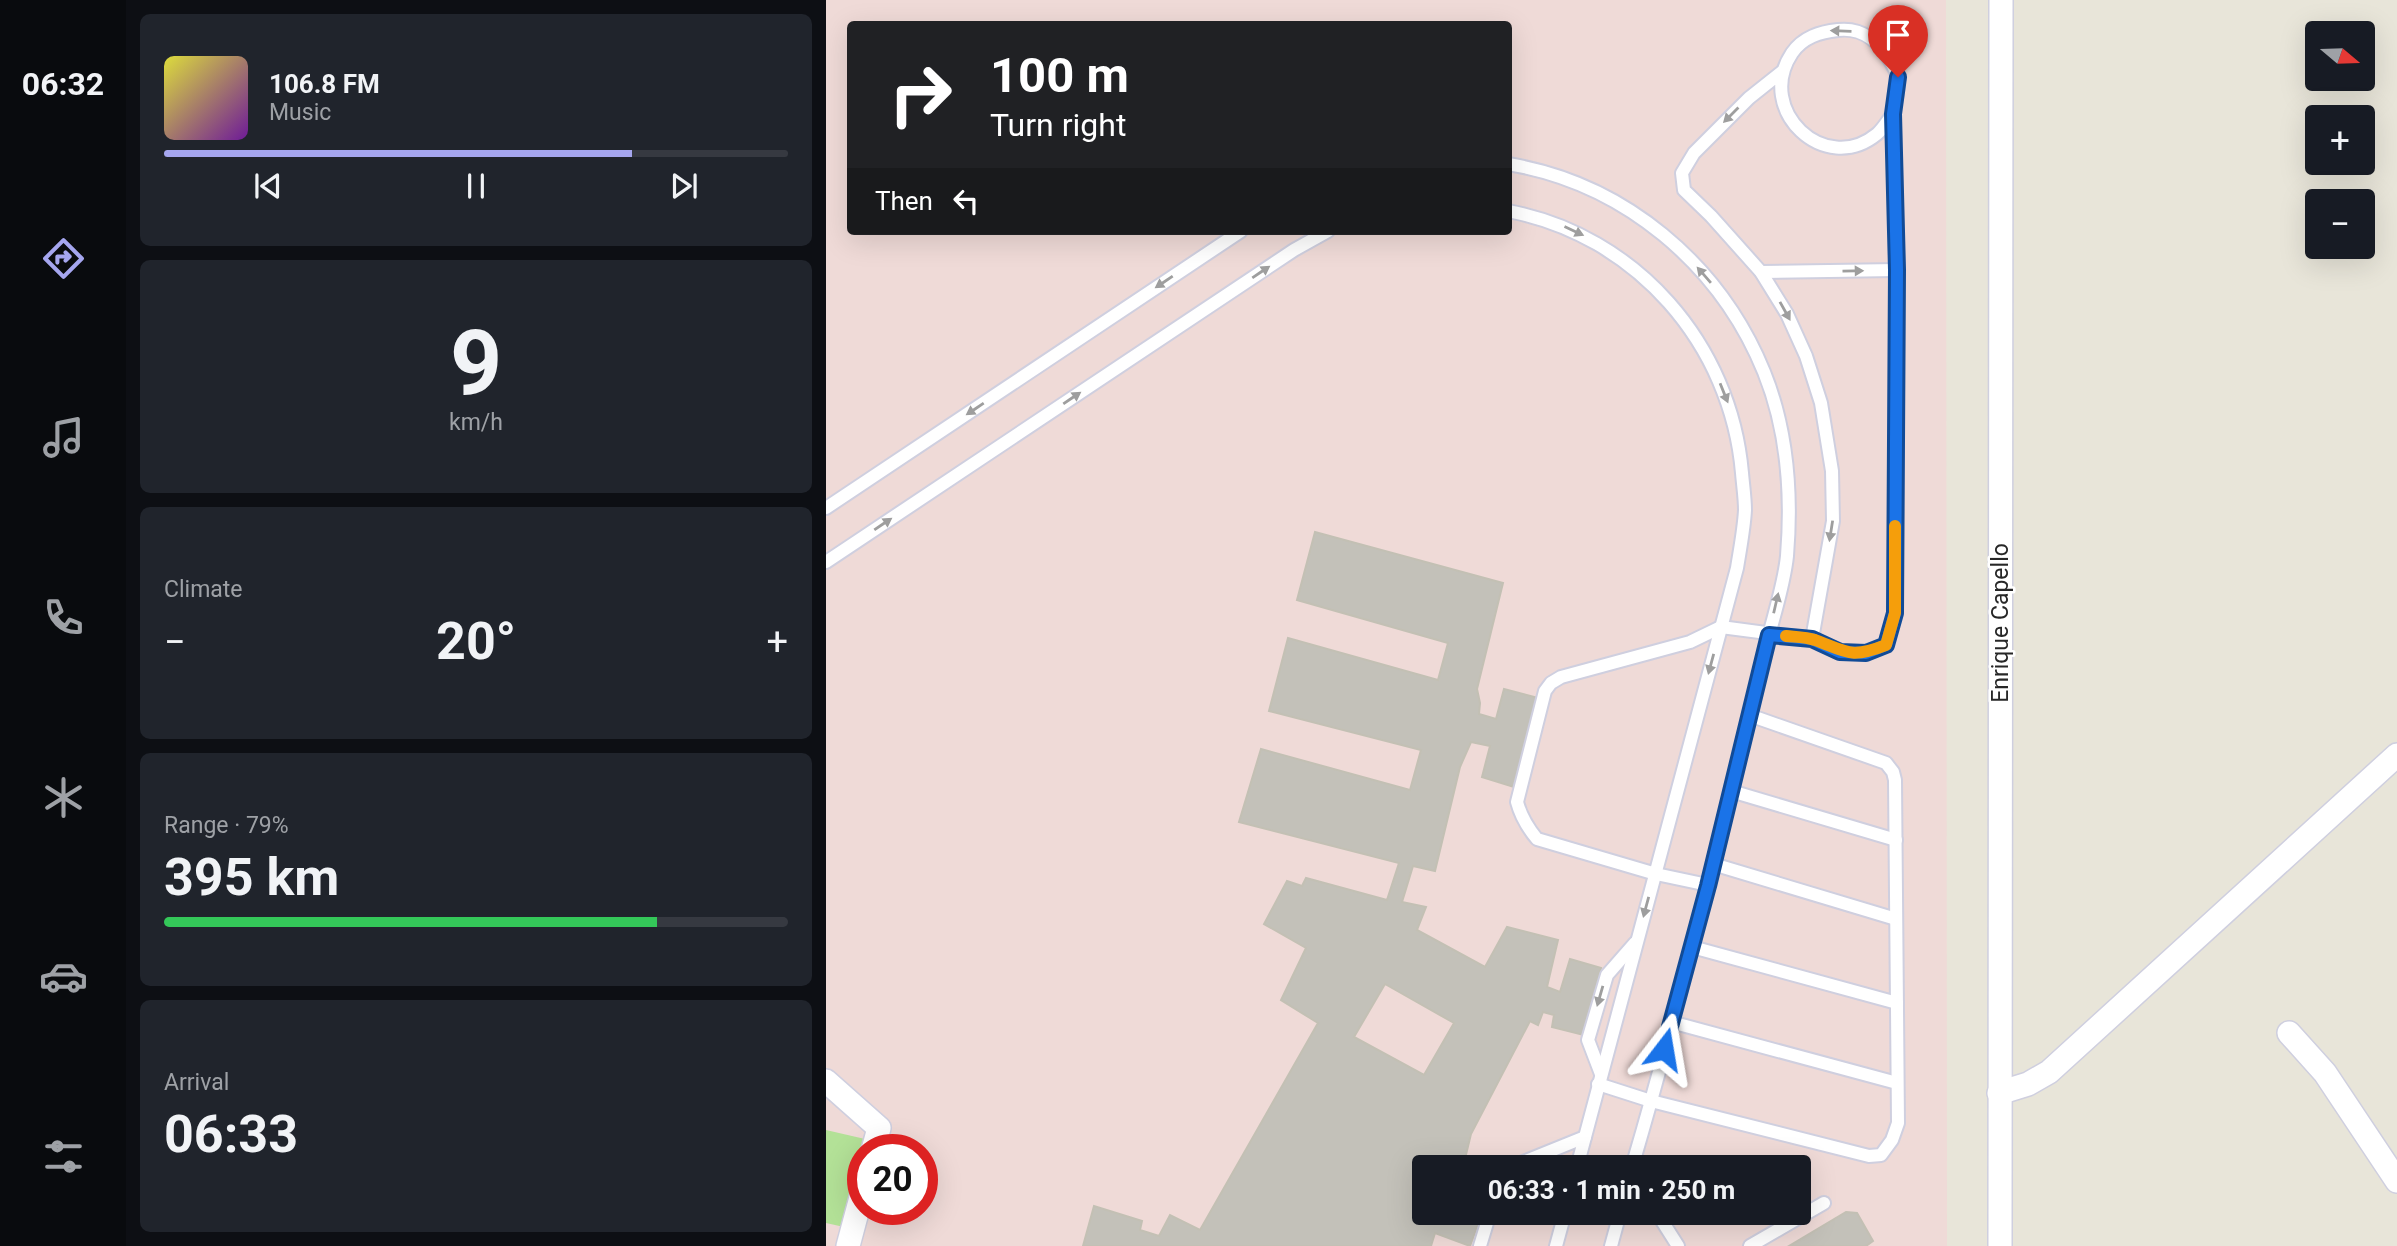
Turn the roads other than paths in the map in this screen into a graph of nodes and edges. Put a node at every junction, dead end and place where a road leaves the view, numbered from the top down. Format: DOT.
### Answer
graph roads {
  1 [pos="2001,0"];
  2 [pos="1783,71"];
  3 [pos="1893,114"];
  4 [pos="1512,165"];
  5 [pos="1512,212"];
  6 [pos="1235,235"];
  7 [pos="1321,235"];
  8 [pos="1897,270"];
  9 [pos="1761,272"];
  10 [pos="826,508"];
  11 [pos="826,562"];
  12 [pos="1721,627"];
  13 [pos="1769,635"];
  14 [pos="1812,639"];
  15 [pos="1749,715"];
  16 [pos="2397,755"];
  17 [pos="1731,791"];
  18 [pos="1896,840"];
  19 [pos="1713,864"];
  20 [pos="1656,874"];
  21 [pos="1708,886"];
  22 [pos="1896,919"];
  23 [pos="1637,940"];
  24 [pos="1692,947"];
  25 [pos="1897,1003"];
  26 [pos="1671,1022"];
  27 [pos="2288,1033"];
  28 [pos="1599,1079"];
  29 [pos="826,1081"];
  30 [pos="1897,1083"];
  31 [pos="1999,1093"];
  32 [pos="1651,1101"];
  33 [pos="877,1134"];
  34 [pos="1585,1137"];
  35 [pos="1541,1155"];
  36 [pos="1580,1155"];
  37 [pos="1635,1155"];
  38 [pos="2397,1181"];
  39 [pos="1824,1203"];
  40 [pos="854,1225"];
  41 [pos="1486,1225"];
  42 [pos="1562,1225"];
  43 [pos="1617,1225"];
  44 [pos="1665,1225"];
  45 [pos="848,1246"];
  46 [pos="1480,1246"];
  47 [pos="1556,1246"];
  48 [pos="1611,1246"];
  49 [pos="1678,1246"];
  50 [pos="1750,1246"];
  51 [pos="2000,1246"];
  1 -- 31 [label="street, Enrique Capello"];
  2 -- 3 [label="lane"];
  3 -- 2 [label="lane, one-way"];
  2 -- 9 [label="lane, one-way"];
  3 -- 8 [label="lane"];
  13 -- 4 [label="lane, one-way"];
  5 -- 12 [label="lane, one-way"];
  6 -- 10 [label="lane, one-way"];
  11 -- 7 [label="lane, one-way"];
  9 -- 8 [label="lane, one-way"];
  8 -- 14 [label="lane"];
  9 -- 14 [label="lane, one-way"];
  12 -- 13 [label="lane"];
  12 -- 20 [label="lane, one-way"];
  12 -- 20 [label="lane"];
  13 -- 14 [label="lane"];
  13 -- 15 [label="lane"];
  15 -- 17 [label="lane"];
  15 -- 18 [label="lane"];
  16 -- 31 [label="street"];
  17 -- 18 [label="lane"];
  17 -- 19 [label="lane"];
  18 -- 22 [label="lane"];
  19 -- 21 [label="lane"];
  19 -- 22 [label="lane"];
  20 -- 21 [label="lane"];
  20 -- 23 [label="lane, one-way"];
  21 -- 24 [label="lane"];
  22 -- 25 [label="lane"];
  23 -- 28 [label="lane"];
  23 -- 28 [label="lane, one-way"];
  24 -- 25 [label="lane"];
  24 -- 26 [label="lane"];
  25 -- 30 [label="lane"];
  26 -- 30 [label="lane"];
  26 -- 32 [label="lane"];
  27 -- 38 [label="street"];
  28 -- 32 [label="lane"];
  28 -- 34 [label="lane"];
  29 -- 33 [label="street"];
  30 -- 32 [label="lane"];
  31 -- 51 [label="street, Enrique Capello"];
  32 -- 37 [label="lane"];
  34 -- 35 [label="lane"];
  34 -- 36 [label="lane"];
  39 -- 50 [label="lane"];
  40 -- 45 [label="street"];
  41 -- 46 [label="lane"];
  42 -- 47 [label="lane"];
  43 -- 48 [label="lane"];
  44 -- 49 [label="lane"];
}
